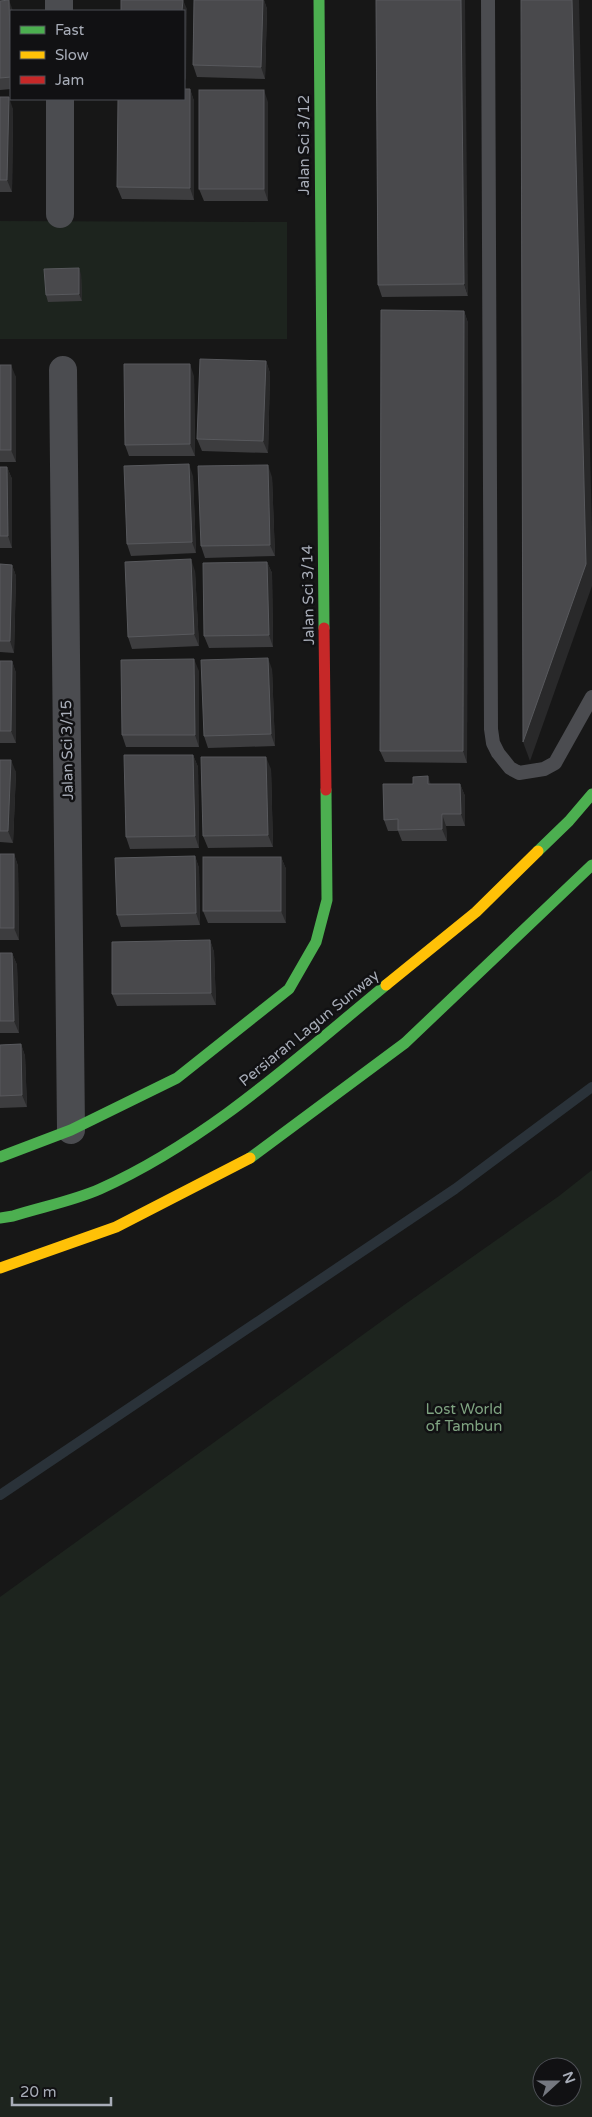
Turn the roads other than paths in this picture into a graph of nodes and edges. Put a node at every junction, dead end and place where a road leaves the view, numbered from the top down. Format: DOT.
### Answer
graph roads {
  1 [pos="319,0"];
  2 [pos="488,0"];
  3 [pos="60,100"];
  4 [pos="60,214"];
  5 [pos="320,290"];
  6 [pos="63,370"];
  7 [pos="592,697"];
  8 [pos="592,794"];
  9 [pos="592,865"];
  10 [pos="71,1130"];
  11 [pos="0,1157"];
  12 [pos="0,1218"];
  13 [pos="0,1268"];
  1 -- 5 [label="main road, Jalan Sci 3/12"];
  2 -- 7 [label="lane"];
  3 -- 4 [label="street"];
  5 -- 10 [label="main road, Jalan Sci 3/14"];
  6 -- 10 [label="street, Jalan Sci 3/15"];
  8 -- 12 [label="main road, Persiaran Lagun Sunway"];
  9 -- 13 [label="main road"];
  10 -- 11 [label="main road, Jalan Sci 3/14"];
}
